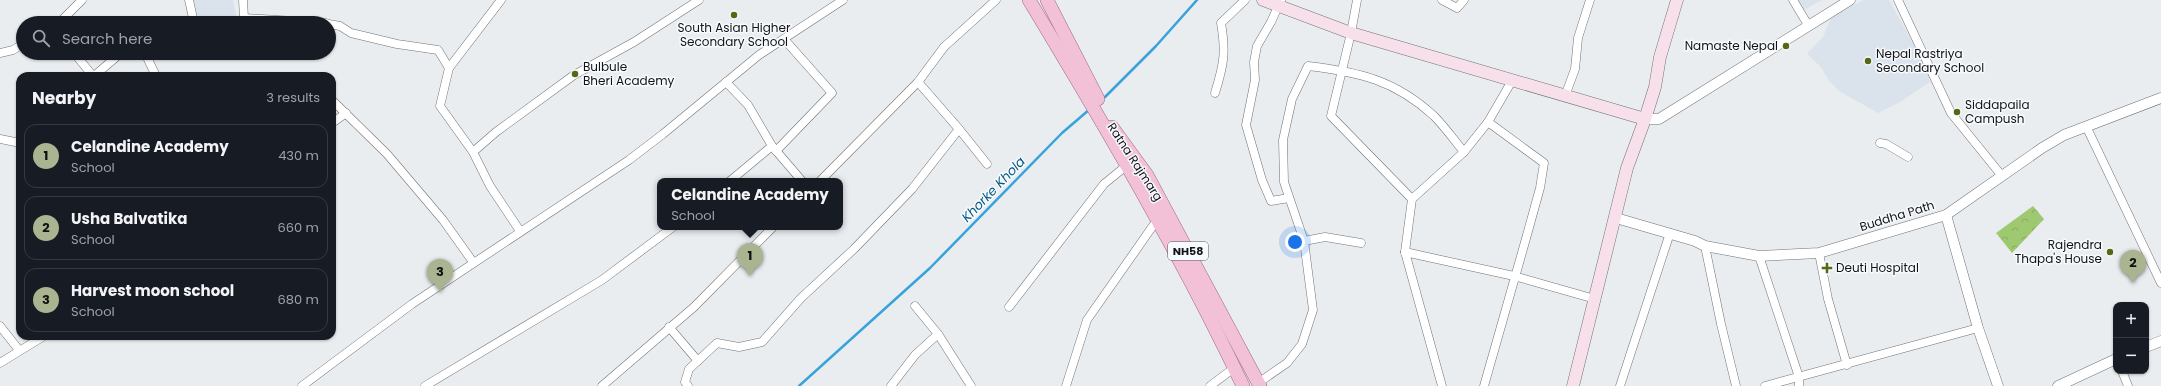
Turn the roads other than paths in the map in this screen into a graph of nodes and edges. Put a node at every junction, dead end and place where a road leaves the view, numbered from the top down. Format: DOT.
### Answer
graph roads {
  1 [pos="82,0"];
  2 [pos="190,0"];
  3 [pos="243,0"];
  4 [pos="500,0"];
  5 [pos="699,0"];
  6 [pos="843,0"];
  7 [pos="996,0"];
  8 [pos="1029,0"];
  9 [pos="1047,0"];
  10 [pos="1245,0"];
  11 [pos="1263,0"];
  12 [pos="1357,0"];
  13 [pos="1442,0"];
  14 [pos="1464,0"];
  15 [pos="1590,0"];
  16 [pos="1677,0"];
  17 [pos="1793,0"];
  18 [pos="1850,0"];
  19 [pos="1898,0"];
  20 [pos="1280,3"];
  21 [pos="66,16"];
  22 [pos="193,16"];
  23 [pos="241,16"];
  24 [pos="336,25"];
  25 [pos="1808,25"];
  26 [pos="1352,33"];
  27 [pos="784,39"];
  28 [pos="16,48"];
  29 [pos="0,53"];
  30 [pos="80,60"];
  31 [pos="113,60"];
  32 [pos="148,60"];
  33 [pos="449,68"];
  34 [pos="1342,70"];
  35 [pos="91,72"];
  36 [pos="99,72"];
  37 [pos="154,72"];
  38 [pos="1513,80"];
  39 [pos="726,82"];
  40 [pos="918,82"];
  41 [pos="1215,93"];
  42 [pos="1566,96"];
  43 [pos="2161,98"];
  44 [pos="1094,99"];
  45 [pos="336,104"];
  46 [pos="346,114"];
  47 [pos="1645,119"];
  48 [pos="336,120"];
  49 [pos="1488,122"];
  50 [pos="1106,125"];
  51 [pos="2086,126"];
  52 [pos="959,129"];
  53 [pos="0,139"];
  54 [pos="16,142"];
  55 [pos="1880,143"];
  56 [pos="774,149"];
  57 [pos="473,152"];
  58 [pos="1464,152"];
  59 [pos="1908,157"];
  60 [pos="986,164"];
  61 [pos="1126,166"];
  62 [pos="2002,176"];
  63 [pos="734,178"];
  64 [pos="799,178"];
  65 [pos="823,178"];
  66 [pos="1288,198"];
  67 [pos="1412,199"];
  68 [pos="1946,215"];
  69 [pos="1616,218"];
  70 [pos="1157,220"];
  71 [pos="669,230"];
  72 [pos="769,230"];
  73 [pos="520,231"];
  74 [pos="1670,234"];
  75 [pos="1304,241"];
  76 [pos="1362,243"];
  77 [pos="1705,246"];
  78 [pos="1406,252"];
  79 [pos="1819,253"];
  80 [pos="1759,256"];
  81 [pos="474,262"];
  82 [pos="1514,276"];
  83 [pos="2161,283"];
  84 [pos="1595,299"];
  85 [pos="915,306"];
  86 [pos="1009,306"];
  87 [pos="0,326"];
  88 [pos="669,327"];
  89 [pos="1978,328"];
  90 [pos="938,334"];
  91 [pos="37,340"];
  92 [pos="2161,341"];
  93 [pos="2149,346"];
  94 [pos="19,350"];
  95 [pos="2113,360"];
  96 [pos="698,361"];
  97 [pos="0,363"];
  98 [pos="1848,365"];
  99 [pos="1234,368"];
  100 [pos="2123,374"];
  101 [pos="1799,377"];
  102 [pos="1259,384"];
  103 [pos="302,386"];
  104 [pos="425,386"];
  105 [pos="602,386"];
  106 [pos="688,386"];
  107 [pos="891,386"];
  108 [pos="971,386"];
  109 [pos="1066,386"];
  110 [pos="1210,386"];
  111 [pos="1242,386"];
  112 [pos="1442,386"];
  113 [pos="1484,386"];
  114 [pos="1573,386"];
  115 [pos="1620,386"];
  116 [pos="1736,386"];
  117 [pos="1765,386"];
  118 [pos="1799,386"];
  119 [pos="1998,386"];
  120 [pos="2058,386"];
  121 [pos="2128,386"];
  1 -- 21 [label="street"];
  2 -- 22 [label="street"];
  3 -- 23 [label="street"];
  4 -- 33 [label="street"];
  5 -- 57 [label="street"];
  6 -- 27 [label="street"];
  7 -- 40 [label="street"];
  8 -- 44 [label="main road, NH58"];
  9 -- 44 [label="main road, Ratna Rajmarg / NH58"];
  10 -- 41 [label="street"];
  11 -- 20 [label="main road"];
  12 -- 26 [label="street"];
  13 -- 14 [label="street"];
  15 -- 42 [label="street"];
  16 -- 47 [label="main road"];
  17 -- 25 [label="street"];
  18 -- 25 [label="street"];
  19 -- 62 [label="street"];
  20 -- 26 [label="main road"];
  20 -- 66 [label="street"];
  24 -- 33 [label="street"];
  25 -- 47 [label="street"];
  26 -- 34 [label="street"];
  26 -- 38 [label="main road"];
  27 -- 39 [label="street"];
  27 -- 56 [label="street"];
  28 -- 29 [label="street"];
  30 -- 35 [label="street"];
  31 -- 36 [label="street"];
  32 -- 37 [label="street"];
  33 -- 57 [label="street"];
  34 -- 58 [label="street"];
  34 -- 66 [label="street"];
  34 -- 67 [label="street"];
  38 -- 42 [label="main road"];
  38 -- 49 [label="street"];
  39 -- 56 [label="street"];
  39 -- 73 [label="street"];
  40 -- 52 [label="street"];
  40 -- 65 [label="street"];
  42 -- 47 [label="main road"];
  43 -- 51 [label="street, Buddha Path"];
  44 -- 50 [label="main road, Ratna Rajmarg / NH58"];
  45 -- 46 [label="street"];
  46 -- 48 [label="street"];
  46 -- 81 [label="street"];
  47 -- 69 [label="main road"];
  49 -- 58 [label="street"];
  49 -- 82 [label="street"];
  50 -- 61 [label="main road, Ratna Rajmarg / NH58"];
  50 -- 102 [label="main road, Ratna Rajmarg / NH58"];
  51 -- 62 [label="street, Buddha Path"];
  51 -- 83 [label="street"];
  52 -- 60 [label="street"];
  52 -- 96 [label="street"];
  53 -- 54 [label="street"];
  55 -- 59 [label="street"];
  56 -- 63 [label="street"];
  56 -- 64 [label="street"];
  57 -- 73 [label="street"];
  58 -- 67 [label="street"];
  61 -- 70 [label="main road, Ratna Rajmarg / NH58"];
  61 -- 86 [label="street"];
  62 -- 68 [label="street, Buddha Path"];
  66 -- 75 [label="street"];
  67 -- 78 [label="street"];
  68 -- 79 [label="street, Buddha Path"];
  68 -- 89 [label="street"];
  69 -- 74 [label="street, Buddha Path"];
  69 -- 84 [label="main road"];
  70 -- 99 [label="main road, Ratna Rajmarg / NH58"];
  70 -- 109 [label="street"];
  71 -- 104 [label="street"];
  72 -- 88 [label="street"];
  73 -- 81 [label="street"];
  74 -- 77 [label="street, Buddha Path"];
  74 -- 115 [label="street"];
  75 -- 76 [label="street"];
  75 -- 102 [label="street"];
  77 -- 80 [label="street, Buddha Path"];
  77 -- 116 [label="street"];
  78 -- 82 [label="street"];
  78 -- 112 [label="street"];
  79 -- 80 [label="street, Buddha Path"];
  79 -- 98 [label="street"];
  80 -- 101 [label="street"];
  81 -- 103 [label="street"];
  82 -- 84 [label="street"];
  82 -- 113 [label="street"];
  84 -- 114 [label="main road"];
  85 -- 90 [label="street"];
  87 -- 94 [label="street"];
  88 -- 96 [label="street"];
  88 -- 105 [label="street"];
  89 -- 98 [label="street"];
  89 -- 119 [label="street"];
  90 -- 107 [label="street"];
  90 -- 108 [label="street"];
  91 -- 94 [label="street"];
  92 -- 93 [label="street"];
  94 -- 97 [label="street"];
  95 -- 120 [label="street"];
  96 -- 106 [label="street"];
  98 -- 101 [label="street"];
  99 -- 110 [label="street"];
  99 -- 111 [label="main road, Ratna Rajmarg / NH58"];
  100 -- 121 [label="street"];
  101 -- 117 [label="street"];
  101 -- 118 [label="street"];
}
